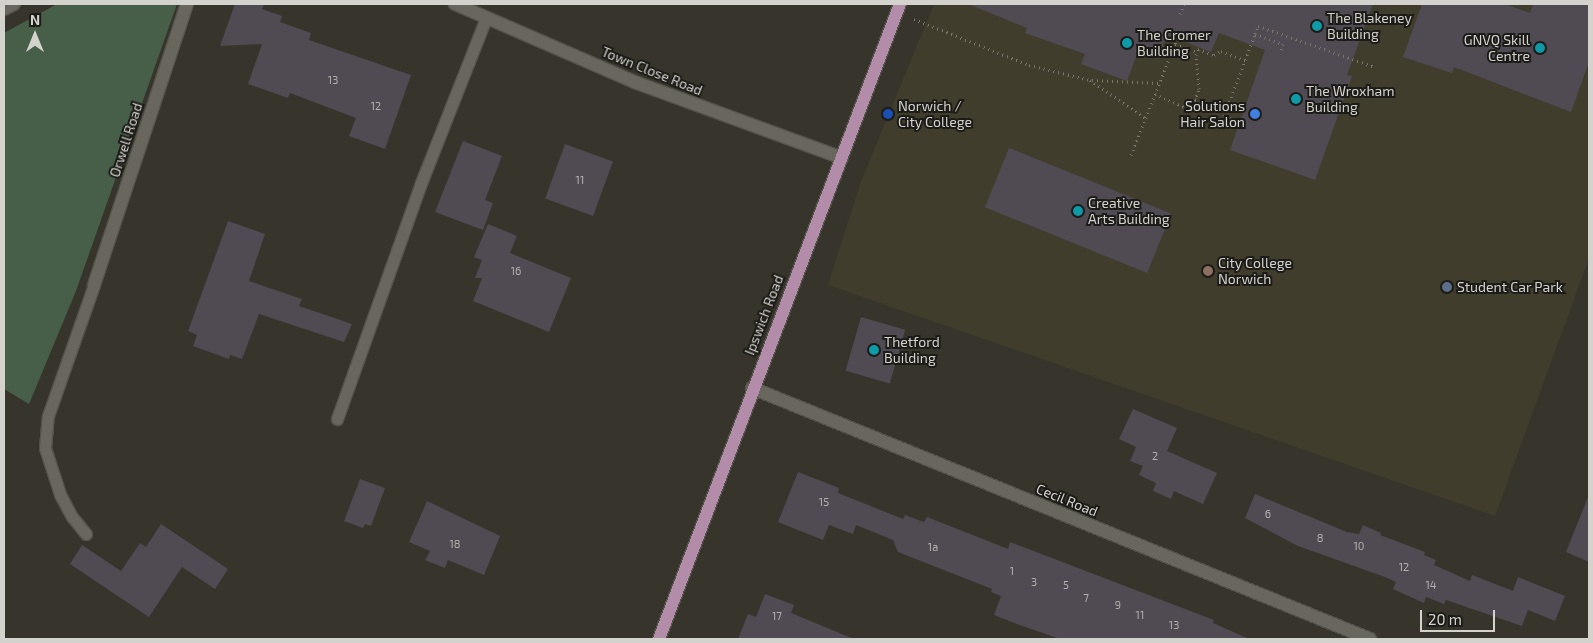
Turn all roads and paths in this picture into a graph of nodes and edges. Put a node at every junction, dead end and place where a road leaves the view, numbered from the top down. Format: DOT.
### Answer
graph roads {
  1 [pos="14,4"];
  2 [pos="187,4"];
  3 [pos="455,4"];
  4 [pos="1184,4"];
  5 [pos="899,8"];
  6 [pos="4,9"];
  7 [pos="1180,14"];
  8 [pos="486,18"];
  9 [pos="1255,34"];
  10 [pos="1177,39"];
  11 [pos="1175,44"];
  12 [pos="1198,50"];
  13 [pos="1281,51"];
  14 [pos="1245,60"];
  15 [pos="1375,67"];
  16 [pos="1090,80"];
  17 [pos="1159,84"];
  18 [pos="1155,94"];
  19 [pos="1195,99"];
  20 [pos="1226,110"];
  21 [pos="1145,118"];
  22 [pos="1240,122"];
  23 [pos="1131,155"];
  24 [pos="842,158"];
  25 [pos="94,285"];
  26 [pos="752,388"];
  27 [pos="337,419"];
  28 [pos="86,534"];
  29 [pos="659,639"];
  30 [pos="1370,639"];
  1 -- 6 [label="street"];
  2 -- 25 [label="street, Orwell Road"];
  3 -- 8 [label="street, Town Close Road"];
  4 -- 7 [label="path"];
  5 -- 16 [label="path"];
  5 -- 24 [label="main road, Ipswich Road"];
  8 -- 24 [label="street, Town Close Road"];
  8 -- 27 [label="lane"];
  9 -- 13 [label="path"];
  9 -- 14 [label="path"];
  9 -- 15 [label="path"];
  10 -- 11 [label="path"];
  11 -- 12 [label="path"];
  11 -- 17 [label="path"];
  12 -- 14 [label="path"];
  12 -- 19 [label="path"];
  14 -- 20 [label="path"];
  16 -- 17 [label="path"];
  16 -- 21 [label="path"];
  17 -- 18 [label="path"];
  18 -- 19 [label="path"];
  18 -- 21 [label="path"];
  19 -- 20 [label="path"];
  20 -- 22 [label="path"];
  21 -- 23 [label="path"];
  24 -- 26 [label="main road, Ipswich Road"];
  25 -- 28 [label="lane"];
  26 -- 29 [label="main road, Ipswich Road"];
  26 -- 30 [label="street, Cecil Road"];
}
